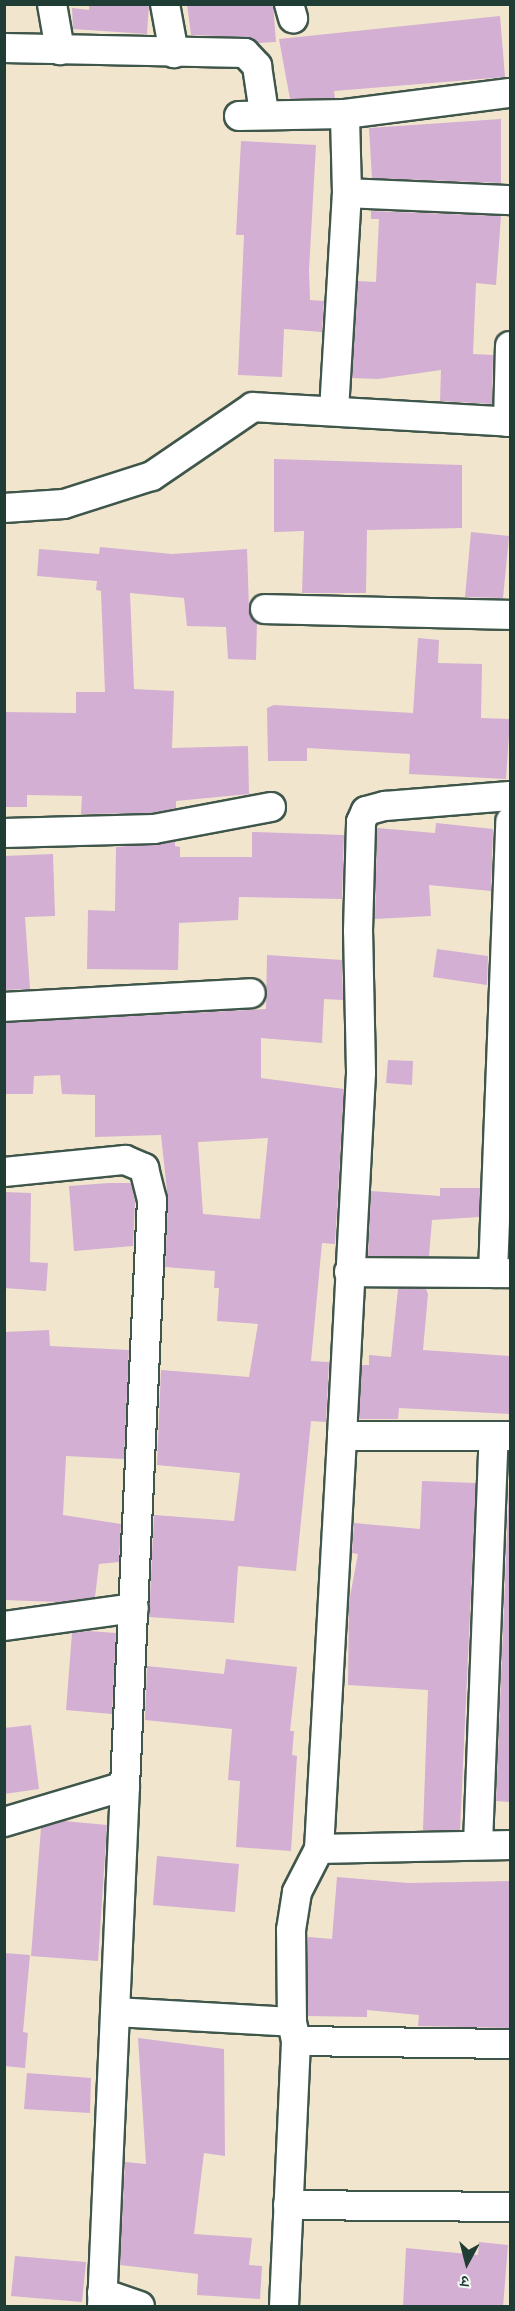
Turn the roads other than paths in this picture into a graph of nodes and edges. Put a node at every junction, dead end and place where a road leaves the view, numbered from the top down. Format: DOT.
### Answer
graph roads {
  1 [pos="52,4"];
  2 [pos="165,4"];
  3 [pos="4,48"];
  4 [pos="60,50"];
  5 [pos="174,53"];
  6 [pos="510,93"];
  7 [pos="345,114"];
  8 [pos="347,193"];
  9 [pos="510,200"];
  10 [pos="510,346"];
  11 [pos="334,411"];
  12 [pos="509,422"];
  13 [pos="4,508"];
  14 [pos="265,609"];
  15 [pos="510,615"];
  16 [pos="510,796"];
  17 [pos="271,807"];
  18 [pos="510,821"];
  19 [pos="4,833"];
  20 [pos="251,993"];
  21 [pos="4,1006"];
  22 [pos="4,1172"];
  23 [pos="349,1272"];
  24 [pos="502,1273"];
  25 [pos="342,1436"];
  26 [pos="502,1436"];
  27 [pos="134,1608"];
  28 [pos="4,1626"];
  29 [pos="125,1786"];
  30 [pos="4,1822"];
  31 [pos="478,1844"];
  32 [pos="510,1845"];
  33 [pos="319,1849"];
  34 [pos="115,2012"];
  35 [pos="294,2032"];
  36 [pos="510,2044"];
  37 [pos="288,2205"];
  38 [pos="510,2207"];
  39 [pos="102,2300"];
  40 [pos="140,2307"];
  41 [pos="284,2307"];
  1 -- 4 [label="street"];
  2 -- 5 [label="street"];
  3 -- 4 [label="street"];
  4 -- 5 [label="street"];
  5 -- 7 [label="street"];
  6 -- 7 [label="street"];
  7 -- 8 [label="street"];
  8 -- 9 [label="street"];
  8 -- 11 [label="street"];
  10 -- 12 [label="street"];
  11 -- 12 [label="street"];
  11 -- 13 [label="street"];
  14 -- 15 [label="street"];
  16 -- 23 [label="street"];
  17 -- 19 [label="street"];
  18 -- 24 [label="street"];
  20 -- 21 [label="street"];
  22 -- 27 [label="street"];
  23 -- 24 [label="street"];
  23 -- 25 [label="street"];
  25 -- 26 [label="street"];
  25 -- 33 [label="street"];
  26 -- 31 [label="street"];
  27 -- 28 [label="street"];
  27 -- 29 [label="street"];
  29 -- 30 [label="street"];
  29 -- 34 [label="street"];
  31 -- 32 [label="street"];
  31 -- 33 [label="street"];
  33 -- 35 [label="street"];
  34 -- 35 [label="street"];
  34 -- 39 [label="street"];
  35 -- 36 [label="street"];
  35 -- 37 [label="street"];
  37 -- 38 [label="street"];
  37 -- 41 [label="street"];
  39 -- 40 [label="street"];
}
